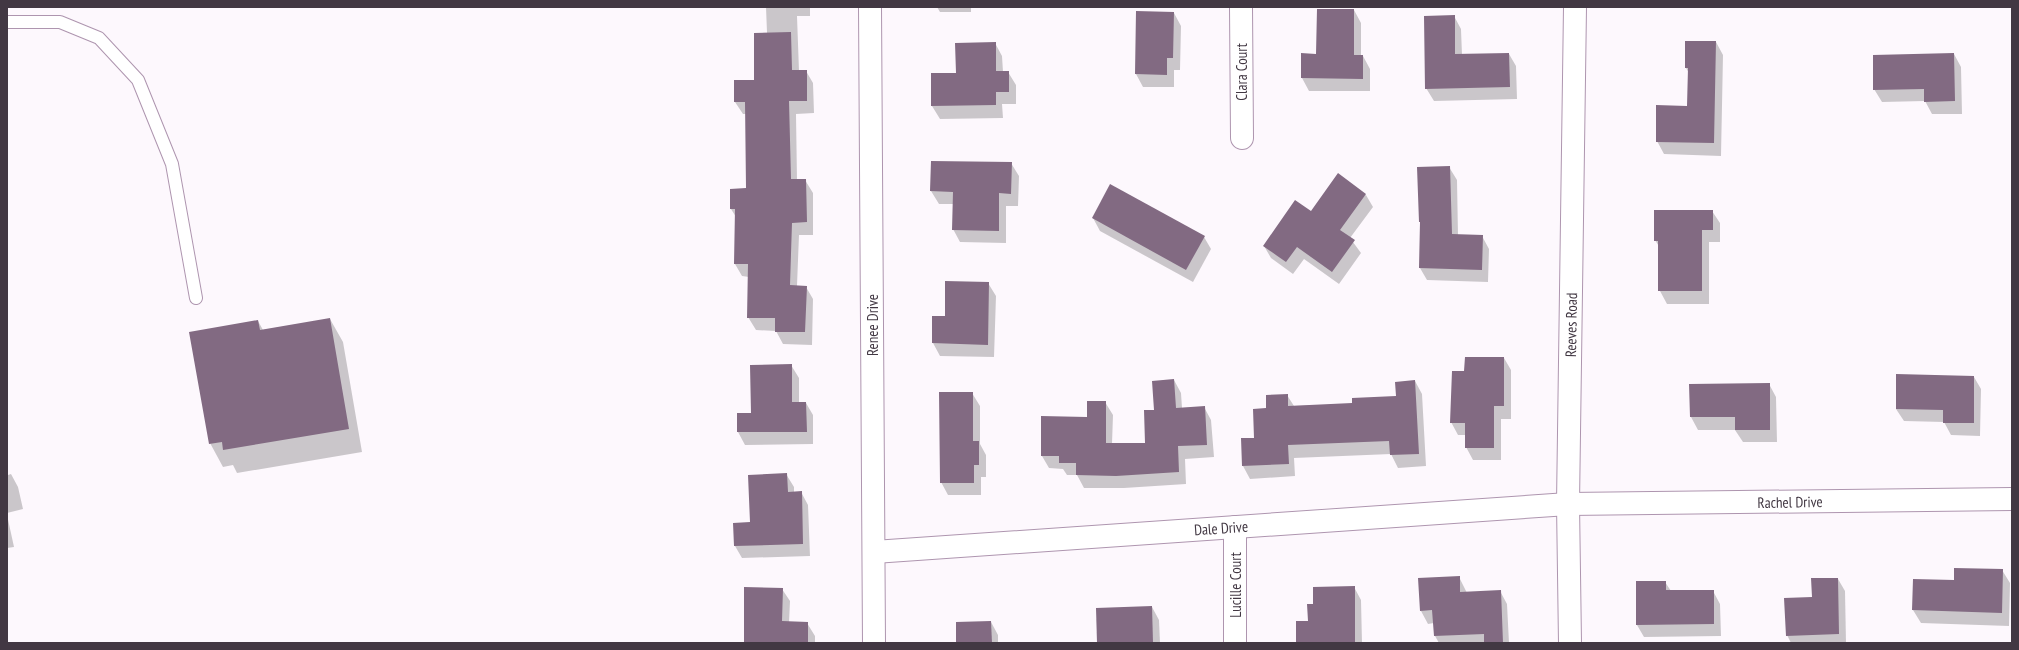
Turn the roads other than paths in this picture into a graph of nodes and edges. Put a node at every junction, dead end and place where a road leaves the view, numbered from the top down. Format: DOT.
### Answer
graph roads {
  1 [pos="870,7"];
  2 [pos="1241,7"];
  3 [pos="1575,7"];
  4 [pos="7,22"];
  5 [pos="1242,138"];
  6 [pos="196,298"];
  7 [pos="2012,499"];
  8 [pos="1568,504"];
  9 [pos="1235,527"];
  10 [pos="874,552"];
  11 [pos="874,643"];
  12 [pos="1235,643"];
  13 [pos="1570,643"];
  1 -- 10 [label="street, Renee Drive"];
  2 -- 5 [label="street, Clara Court"];
  3 -- 8 [label="street, Reeves Road"];
  4 -- 6 [label="lane"];
  7 -- 8 [label="street, Rachel Drive"];
  8 -- 9 [label="street, Dale Drive"];
  8 -- 13 [label="street, Reeves Road"];
  9 -- 10 [label="street, Dale Drive"];
  9 -- 12 [label="street, Lucille Court"];
  10 -- 11 [label="street, Renee Drive"];
}
